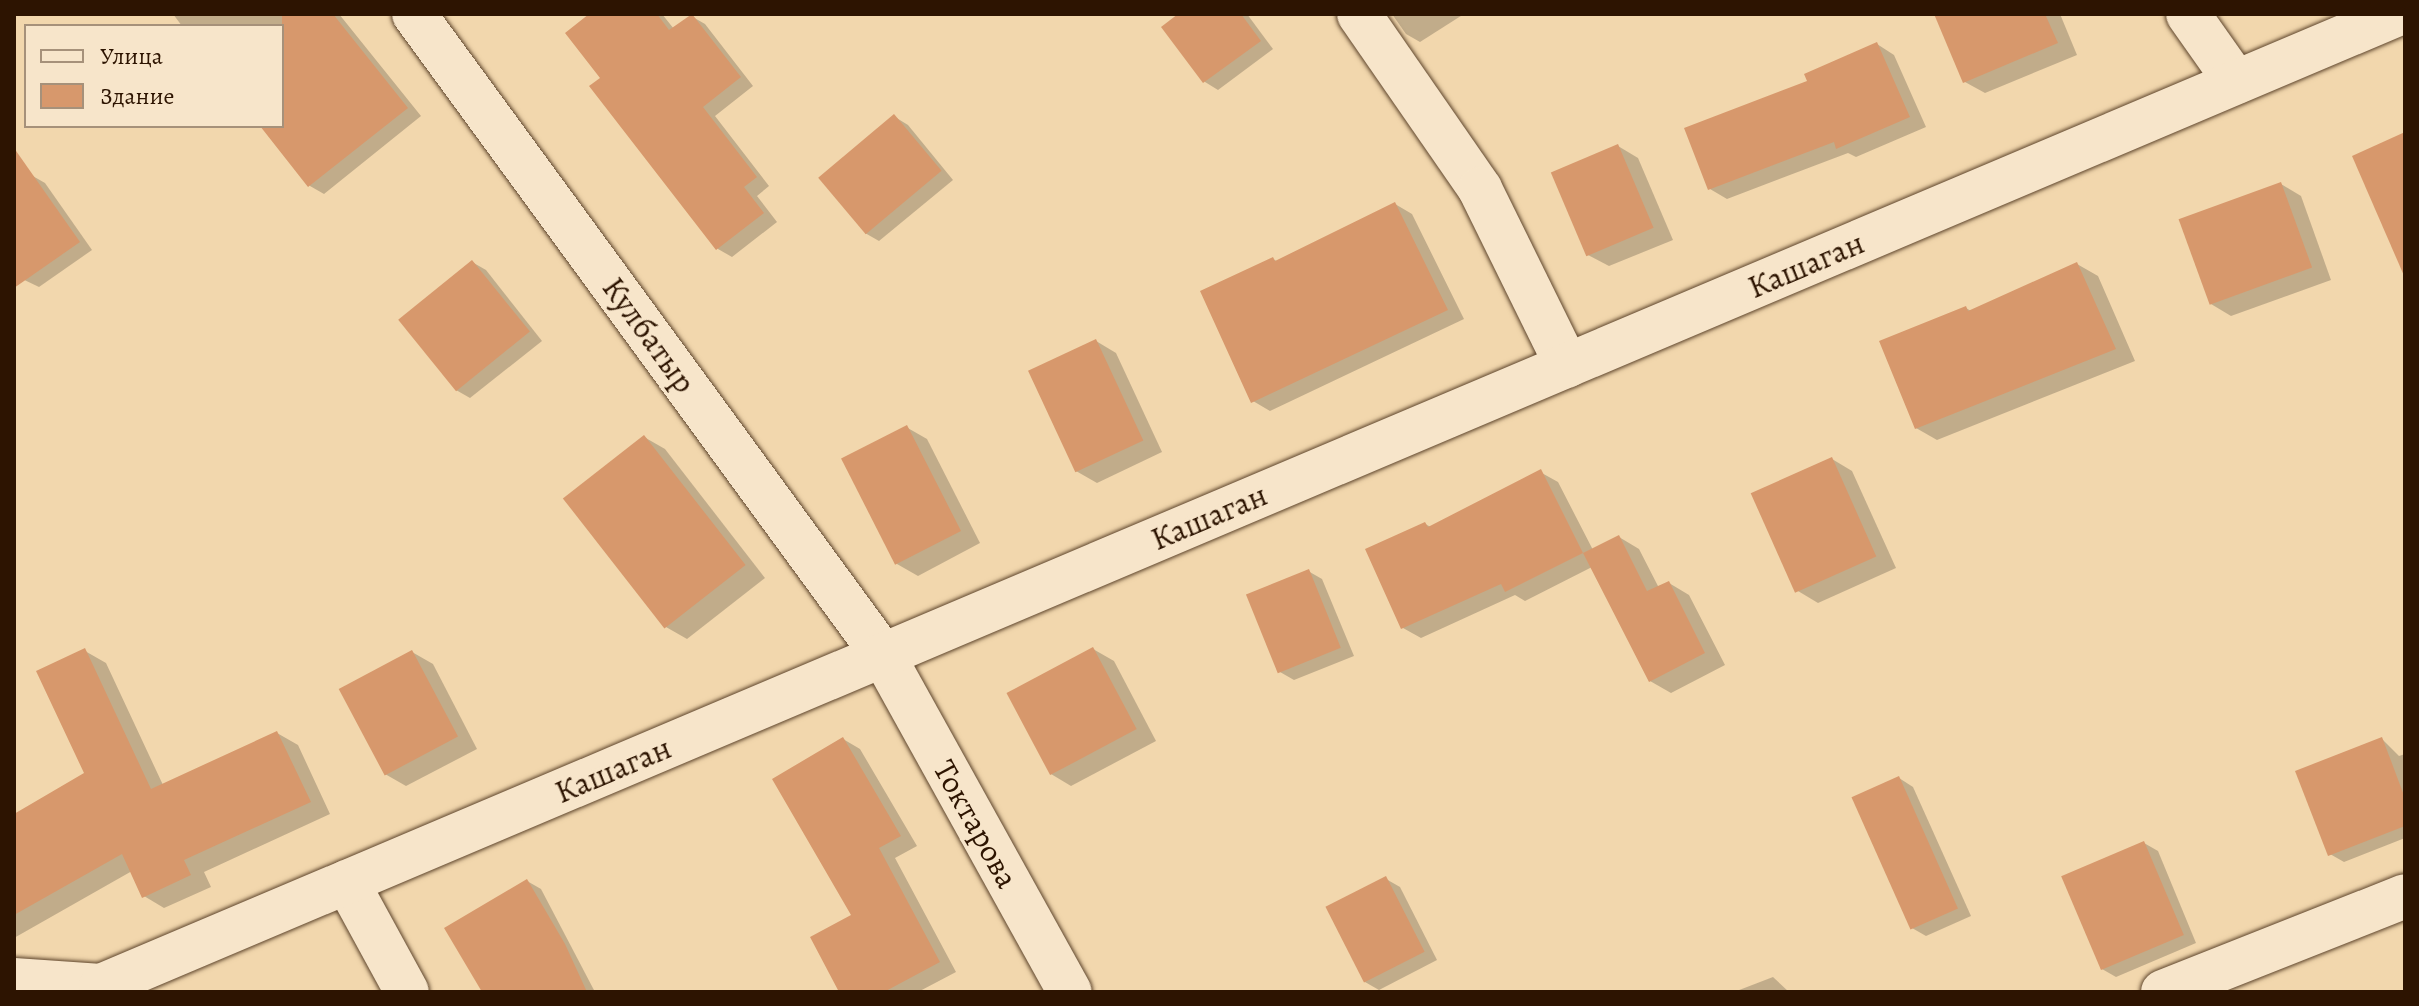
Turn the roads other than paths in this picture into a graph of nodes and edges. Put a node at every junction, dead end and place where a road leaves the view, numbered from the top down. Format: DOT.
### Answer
graph roads {
  1 [pos="414,14"];
  2 [pos="1359,14"];
  3 [pos="2188,14"];
  4 [pos="2398,14"];
  5 [pos="2236,82"];
  6 [pos="1567,366"];
  7 [pos="883,655"];
  8 [pos="347,882"];
  9 [pos="2405,896"];
  10 [pos="14,980"];
  11 [pos="407,992"];
  12 [pos="1070,992"];
  13 [pos="2163,992"];
  1 -- 7 [label="street, Кулбатыр"];
  2 -- 6 [label="street"];
  3 -- 5 [label="street"];
  4 -- 5 [label="street, Кашаган"];
  5 -- 6 [label="street, Кашаган"];
  6 -- 7 [label="street, Кашаган"];
  7 -- 8 [label="street, Кашаган"];
  7 -- 12 [label="street, Токтарова"];
  8 -- 10 [label="street, Кашаган"];
  8 -- 11 [label="street"];
  9 -- 13 [label="street"];
}
